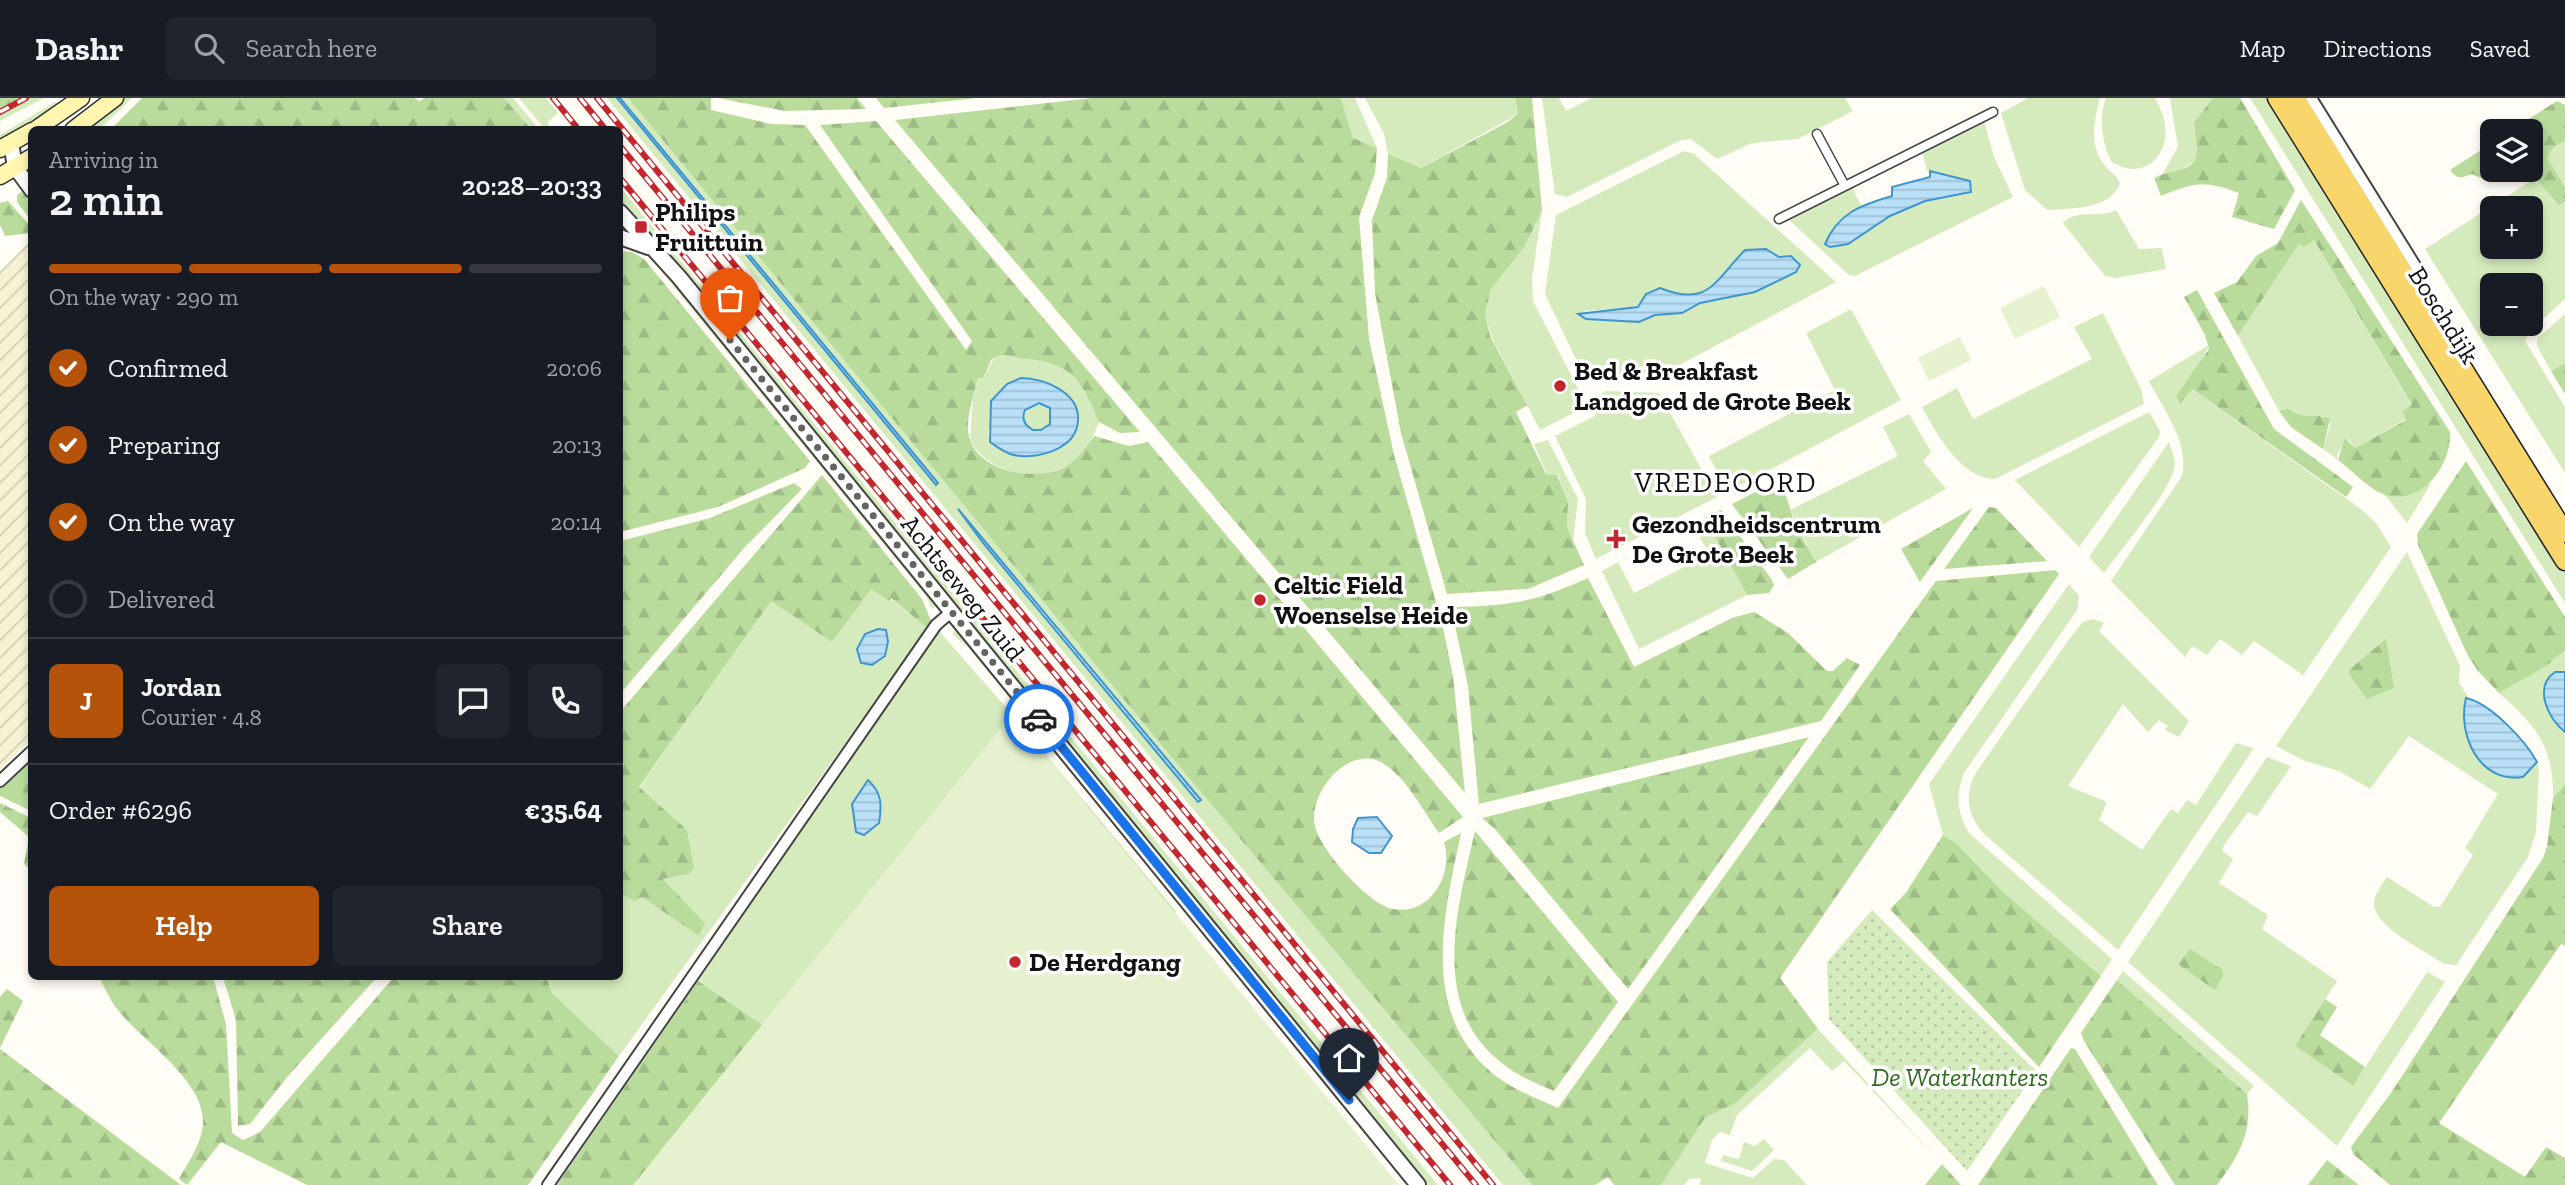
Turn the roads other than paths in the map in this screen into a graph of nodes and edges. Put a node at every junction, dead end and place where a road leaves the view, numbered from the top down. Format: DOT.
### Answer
graph roads {
  1 [pos="81,98"];
  2 [pos="116,98"];
  3 [pos="2277,98"];
  4 [pos="2295,98"];
  5 [pos="2311,98"];
  6 [pos="1993,112"];
  7 [pos="39,126"];
  8 [pos="78,126"];
  9 [pos="28,133"];
  10 [pos="1817,134"];
  11 [pos="6,146"];
  12 [pos="28,154"];
  13 [pos="28,159"];
  14 [pos="15,167"];
  15 [pos="0,176"];
  16 [pos="28,185"];
  17 [pos="1845,186"];
  18 [pos="623,214"];
  19 [pos="1779,219"];
  20 [pos="623,238"];
  21 [pos="656,251"];
  22 [pos="2425,306"];
  23 [pos="2565,533"];
  24 [pos="2565,561"];
  25 [pos="951,612"];
  26 [pos="28,755"];
  27 [pos="0,781"];
  28 [pos="548,1185"];
  29 [pos="1418,1185"];
  1 -- 7 [label="main road"];
  2 -- 8 [label="main road"];
  3 -- 24 [label="main road, Boschdijk"];
  4 -- 22 [label="main road, Boschdijk"];
  5 -- 22 [label="street, Boschdijk"];
  6 -- 17 [label="street"];
  9 -- 11 [label="main road"];
  10 -- 17 [label="street"];
  11 -- 12 [label="street"];
  11 -- 14 [label="street"];
  13 -- 14 [label="main road"];
  14 -- 15 [label="main road"];
  14 -- 16 [label="street"];
  17 -- 19 [label="street"];
  18 -- 21 [label="street, Achtseweg Zuid"];
  20 -- 21 [label="street, Achtseweg Zuid"];
  21 -- 25 [label="street, Achtseweg Zuid"];
  22 -- 23 [label="main road, Boschdijk"];
  25 -- 28 [label="street"];
  25 -- 29 [label="street, Achtseweg Zuid"];
  26 -- 27 [label="street"];
}
